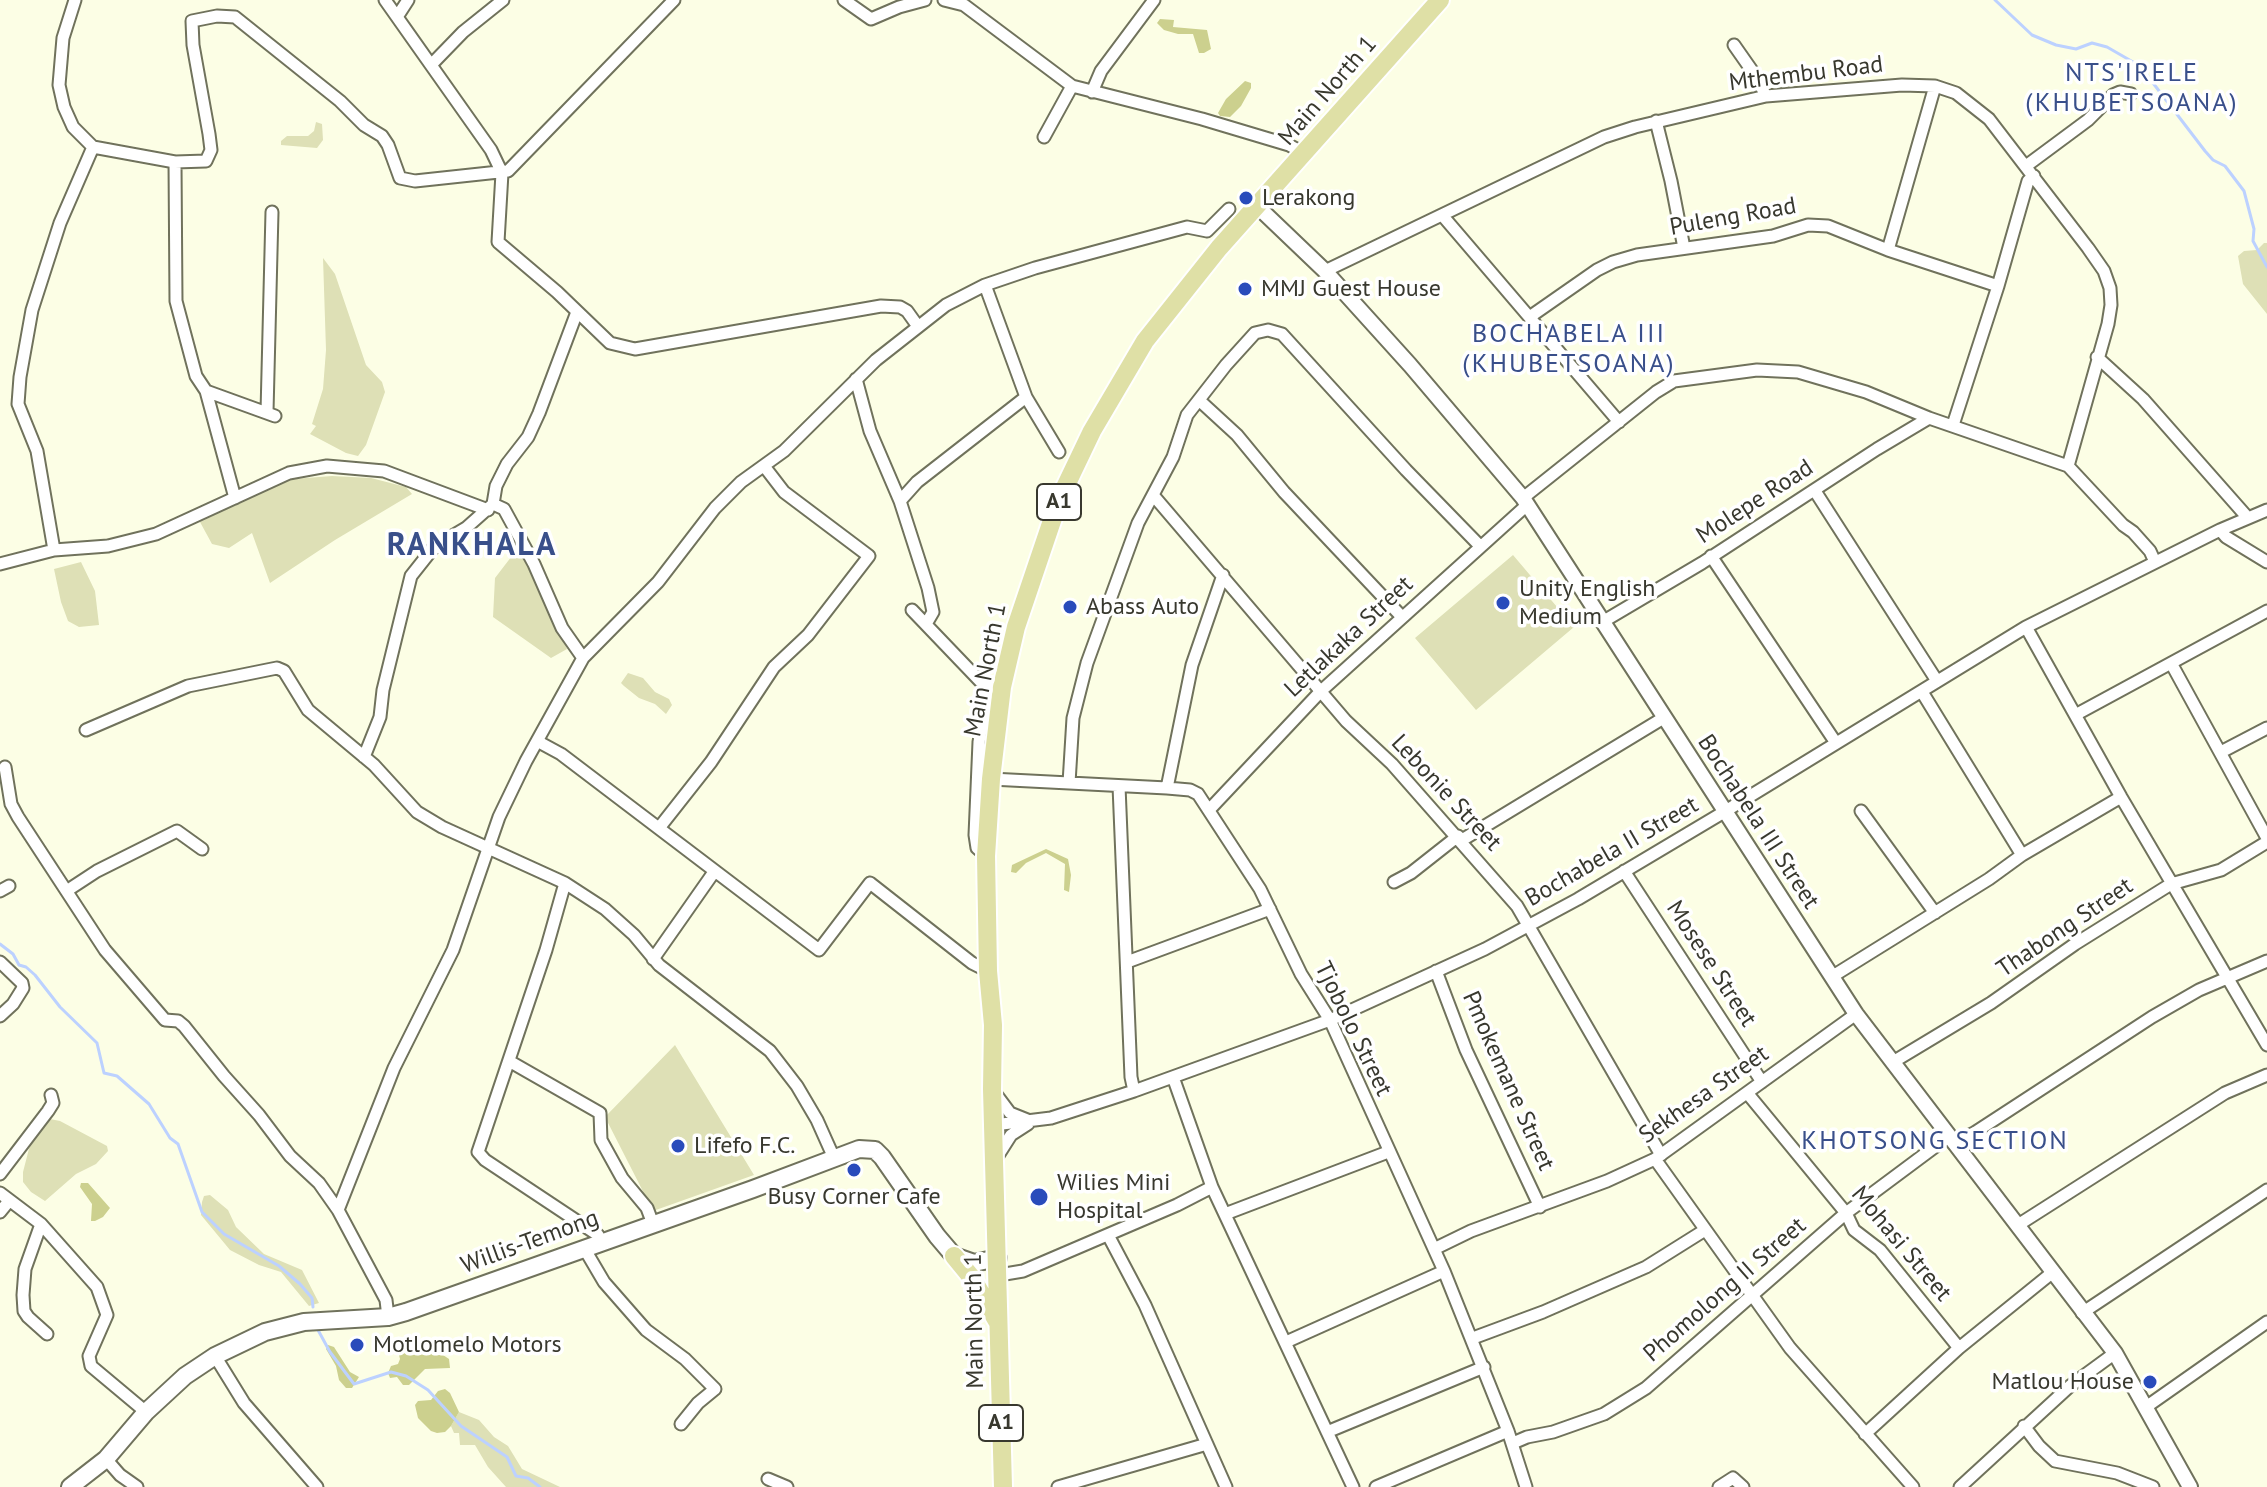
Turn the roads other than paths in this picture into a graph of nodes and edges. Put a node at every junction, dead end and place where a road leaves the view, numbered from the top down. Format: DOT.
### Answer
graph roads {
  1 [pos="75,0"];
  2 [pos="385,0"];
  3 [pos="408,0"];
  4 [pos="503,0"];
  5 [pos="674,0"];
  6 [pos="844,0"];
  7 [pos="925,0"];
  8 [pos="1154,0"];
  9 [pos="1440,0"];
  10 [pos="950,1"];
  11 [pos="397,17"];
  12 [pos="1734,45"];
  13 [pos="431,65"];
  14 [pos="1072,86"];
  15 [pos="1935,86"];
  16 [pos="1092,92"];
  17 [pos="2131,94"];
  18 [pos="1766,96"];
  19 [pos="1656,121"];
  20 [pos="1044,137"];
  21 [pos="93,147"];
  22 [pos="1305,154"];
  23 [pos="175,162"];
  24 [pos="2026,166"];
  25 [pos="502,173"];
  26 [pos="2034,176"];
  27 [pos="1257,206"];
  28 [pos="1229,209"];
  29 [pos="272,212"];
  30 [pos="1442,215"];
  31 [pos="1214,223"];
  32 [pos="1230,236"];
  33 [pos="1684,248"];
  34 [pos="1888,250"];
  35 [pos="1325,271"];
  36 [pos="985,285"];
  37 [pos="1998,286"];
  38 [pos="577,312"];
  39 [pos="1531,316"];
  40 [pos="917,325"];
  41 [pos="2097,357"];
  42 [pos="856,379"];
  43 [pos="206,391"];
  44 [pos="1026,397"];
  45 [pos="1200,401"];
  46 [pos="1929,418"];
  47 [pos="1619,422"];
  48 [pos="1953,425"];
  49 [pos="1059,452"];
  50 [pos="764,466"];
  51 [pos="2068,466"];
  52 [pos="1815,491"];
  53 [pos="1153,495"];
  54 [pos="235,498"];
  55 [pos="900,501"];
  56 [pos="1525,502"];
  57 [pos="491,507"];
  58 [pos="2267,510"];
  59 [pos="2248,518"];
  60 [pos="2220,530"];
  61 [pos="1480,546"];
  62 [pos="54,550"];
  63 [pos="1711,556"];
  64 [pos="2155,562"];
  65 [pos="2267,562"];
  66 [pos="0,564"];
  67 [pos="1223,575"];
  68 [pos="912,610"];
  69 [pos="2267,611"];
  70 [pos="1402,617"];
  71 [pos="1604,621"];
  72 [pos="926,624"];
  73 [pos="2026,627"];
  74 [pos="583,658"];
  75 [pos="2171,663"];
  76 [pos="1937,681"];
  77 [pos="1321,691"];
  78 [pos="1922,692"];
  79 [pos="2077,714"];
  80 [pos="1665,717"];
  81 [pos="2267,728"];
  82 [pos="86,730"];
  83 [pos="537,741"];
  84 [pos="1836,743"];
  85 [pos="2221,752"];
  86 [pos="364,757"];
  87 [pos="5,767"];
  88 [pos="991,779"];
  89 [pos="1069,783"];
  90 [pos="1119,786"];
  91 [pos="1167,788"];
  92 [pos="2121,797"];
  93 [pos="1209,810"];
  94 [pos="1861,811"];
  95 [pos="1724,812"];
  96 [pos="659,828"];
  97 [pos="1460,838"];
  98 [pos="2267,840"];
  99 [pos="202,849"];
  100 [pos="488,849"];
  101 [pos="2022,855"];
  102 [pos="986,856"];
  103 [pos="1624,871"];
  104 [pos="714,872"];
  105 [pos="1394,882"];
  106 [pos="565,883"];
  107 [pos="2171,884"];
  108 [pos="68,890"];
  109 [pos="1270,909"];
  110 [pos="1935,913"];
  111 [pos="1527,927"];
  112 [pos="653,959"];
  113 [pos="2267,961"];
  114 [pos="0,962"];
  115 [pos="1127,962"];
  116 [pos="988,971"];
  117 [pos="1436,971"];
  118 [pos="1833,976"];
  119 [pos="2229,979"];
  120 [pos="1856,1014"];
  121 [pos="0,1016"];
  122 [pos="1330,1020"];
  123 [pos="2267,1045"];
  124 [pos="509,1061"];
  125 [pos="1893,1062"];
  126 [pos="2267,1075"];
  127 [pos="1173,1077"];
  128 [pos="1762,1082"];
  129 [pos="992,1089"];
  130 [pos="1134,1091"];
  131 [pos="1748,1094"];
  132 [pos="51,1095"];
  133 [pos="1032,1122"];
  134 [pos="994,1125"];
  135 [pos="1951,1140"];
  136 [pos="1388,1152"];
  137 [pos="1658,1157"];
  138 [pos="834,1158"];
  139 [pos="995,1162"];
  140 [pos="0,1174"];
  141 [pos="1212,1187"];
  142 [pos="2267,1190"];
  143 [pos="5,1197"];
  144 [pos="1540,1207"];
  145 [pos="338,1210"];
  146 [pos="0,1212"];
  147 [pos="1846,1213"];
  148 [pos="1225,1214"];
  149 [pos="41,1224"];
  150 [pos="653,1224"];
  151 [pos="2018,1225"];
  152 [pos="1705,1230"];
  153 [pos="1108,1235"];
  154 [pos="601,1242"];
  155 [pos="584,1248"];
  156 [pos="1434,1249"];
  157 [pos="954,1256"];
  158 [pos="998,1266"];
  159 [pos="1444,1271"];
  160 [pos="2053,1272"];
  161 [pos="1752,1295"];
  162 [pos="2082,1313"];
  163 [pos="388,1317"];
  164 [pos="2267,1322"];
  165 [pos="999,1323"];
  166 [pos="47,1334"];
  167 [pos="1473,1338"];
  168 [pos="1286,1342"];
  169 [pos="1959,1348"];
  170 [pos="2115,1353"];
  171 [pos="215,1356"];
  172 [pos="1484,1367"];
  173 [pos="2146,1407"];
  174 [pos="146,1412"];
  175 [pos="681,1424"];
  176 [pos="2024,1426"];
  177 [pos="1508,1431"];
  178 [pos="1327,1432"];
  179 [pos="1865,1434"];
  180 [pos="1513,1443"];
  181 [pos="1207,1444"];
  182 [pos="106,1459"];
  183 [pos="768,1479"];
  184 [pos="70,1487"];
  185 [pos="137,1487"];
  186 [pos="317,1487"];
  187 [pos="787,1487"];
  188 [pos="1003,1487"];
  189 [pos="1058,1487"];
  190 [pos="1226,1487"];
  191 [pos="1353,1487"];
  192 [pos="1376,1487"];
  193 [pos="1526,1487"];
  194 [pos="1719,1487"];
  195 [pos="1743,1487"];
  196 [pos="1913,1487"];
  197 [pos="1960,1487"];
  198 [pos="2153,1487"];
  199 [pos="2190,1487"];
  1 -- 21 [label="street"];
  2 -- 11 [label="street"];
  3 -- 11 [label="street"];
  4 -- 13 [label="street"];
  5 -- 25 [label="street"];
  6 -- 7 [label="street"];
  8 -- 16 [label="street"];
  9 -- 22 [label="main road, Main North 1 / A1"];
  10 -- 14 [label="street"];
  11 -- 13 [label="street"];
  12 -- 18 [label="street"];
  13 -- 25 [label="street"];
  14 -- 16 [label="street"];
  14 -- 20 [label="street"];
  15 -- 18 [label="street, Mthembu Road"];
  15 -- 24 [label="street, Mthembu Road"];
  15 -- 34 [label="street"];
  16 -- 22 [label="street"];
  17 -- 24 [label="street"];
  18 -- 19 [label="street, Mthembu Road"];
  19 -- 30 [label="street, Mthembu Road"];
  19 -- 33 [label="street"];
  21 -- 23 [label="street"];
  21 -- 62 [label="street"];
  22 -- 27 [label="main road, Main North 1 / A1"];
  23 -- 25 [label="street"];
  23 -- 43 [label="street"];
  24 -- 26 [label="street, Mthembu Road"];
  25 -- 38 [label="street"];
  26 -- 37 [label="street"];
  26 -- 41 [label="street, Mthembu Road"];
  27 -- 32 [label="main road, Main North 1 / A1"];
  27 -- 35 [label="street, Bochabela III Street"];
  28 -- 31 [label="street"];
  29 -- 43 [label="street"];
  30 -- 35 [label="street, Mthembu Road"];
  30 -- 39 [label="street"];
  31 -- 32 [label="street"];
  31 -- 36 [label="street"];
  32 -- 88 [label="main road, Main North 1 / A1"];
  33 -- 34 [label="street, Puleng Road"];
  33 -- 39 [label="street, Puleng Road"];
  34 -- 37 [label="street, Puleng Road"];
  35 -- 56 [label="street, Bochabela III Street"];
  36 -- 40 [label="street"];
  36 -- 44 [label="street"];
  37 -- 48 [label="street"];
  38 -- 40 [label="street"];
  38 -- 57 [label="street"];
  39 -- 47 [label="street"];
  40 -- 42 [label="street"];
  41 -- 51 [label="street, Mthembu Road"];
  41 -- 59 [label="street"];
  42 -- 50 [label="street"];
  42 -- 55 [label="street"];
  43 -- 54 [label="street"];
  44 -- 49 [label="street"];
  44 -- 55 [label="street"];
  45 -- 53 [label="street"];
  45 -- 61 [label="street"];
  45 -- 70 [label="street"];
  46 -- 47 [label="street, Letlakaka Street"];
  46 -- 48 [label="street, Letlakaka Street"];
  46 -- 52 [label="street, Molepe Road"];
  47 -- 56 [label="street, Letlakaka Street"];
  48 -- 51 [label="street, Letlakaka Street"];
  50 -- 74 [label="street"];
  50 -- 96 [label="street"];
  51 -- 64 [label="street"];
  52 -- 63 [label="street, Molepe Road"];
  52 -- 76 [label="street"];
  53 -- 67 [label="street, Lebonie Street"];
  53 -- 89 [label="street"];
  54 -- 57 [label="street"];
  54 -- 62 [label="street"];
  55 -- 72 [label="street"];
  56 -- 61 [label="street, Letlakaka Street"];
  56 -- 71 [label="street, Bochabela III Street"];
  57 -- 74 [label="street"];
  57 -- 86 [label="street"];
  58 -- 59 [label="street, Bochabela II Street"];
  59 -- 60 [label="street, Bochabela II Street"];
  60 -- 64 [label="street, Bochabela II Street"];
  60 -- 65 [label="street"];
  61 -- 70 [label="street, Letlakaka Street"];
  62 -- 66 [label="street"];
  63 -- 71 [label="street, Molepe Road"];
  63 -- 84 [label="street"];
  64 -- 73 [label="street, Bochabela II Street"];
  67 -- 77 [label="street, Lebonie Street"];
  67 -- 91 [label="street"];
  68 -- 72 [label="street"];
  69 -- 75 [label="street"];
  70 -- 77 [label="street, Letlakaka Street"];
  71 -- 80 [label="street, Bochabela III Street"];
  72 -- 102 [label="street"];
  73 -- 76 [label="street, Bochabela II Street"];
  73 -- 79 [label="street"];
  74 -- 83 [label="street"];
  75 -- 79 [label="street"];
  75 -- 85 [label="street"];
  76 -- 78 [label="street, Bochabela II Street"];
  77 -- 93 [label="street, Letlakaka Street"];
  77 -- 97 [label="street, Lebonie Street"];
  78 -- 84 [label="street, Bochabela II Street"];
  78 -- 101 [label="street"];
  79 -- 92 [label="street"];
  80 -- 95 [label="street, Bochabela III Street"];
  80 -- 97 [label="street"];
  81 -- 85 [label="street"];
  82 -- 86 [label="street"];
  83 -- 96 [label="street"];
  83 -- 100 [label="street"];
  84 -- 95 [label="street, Bochabela II Street"];
  85 -- 98 [label="street"];
  86 -- 100 [label="street"];
  87 -- 108 [label="street"];
  88 -- 89 [label="street, Tjobolo Street"];
  88 -- 102 [label="main road, Main North 1 / A1"];
  89 -- 90 [label="street, Tjobolo Street"];
  90 -- 91 [label="street, Tjobolo Street"];
  90 -- 115 [label="street"];
  91 -- 93 [label="street, Tjobolo Street"];
  92 -- 101 [label="street"];
  92 -- 107 [label="street"];
  93 -- 109 [label="street, Tjobolo Street"];
  94 -- 110 [label="street"];
  95 -- 103 [label="street, Bochabela II Street"];
  95 -- 118 [label="street, Bochabela III Street"];
  96 -- 104 [label="street"];
  97 -- 105 [label="street"];
  97 -- 111 [label="street, Lebonie Street"];
  98 -- 107 [label="street, Thabong Street"];
  99 -- 108 [label="street"];
  100 -- 106 [label="street"];
  100 -- 145 [label="street"];
  101 -- 110 [label="street"];
  102 -- 116 [label="main road, Main North 1 / A1"];
  103 -- 111 [label="street, Bochabela II Street"];
  103 -- 128 [label="street, Mosese Street"];
  104 -- 112 [label="street"];
  104 -- 116 [label="street"];
  106 -- 112 [label="street"];
  106 -- 124 [label="street"];
  107 -- 119 [label="street"];
  107 -- 125 [label="street, Thabong Street"];
  108 -- 145 [label="street"];
  109 -- 115 [label="street"];
  109 -- 122 [label="street, Tjobolo Street"];
  110 -- 118 [label="street"];
  111 -- 117 [label="street, Bochabela II Street"];
  111 -- 137 [label="street, Lebonie Street"];
  112 -- 138 [label="street"];
  113 -- 119 [label="street, Phomolong II Street"];
  114 -- 121 [label="street"];
  115 -- 130 [label="street"];
  116 -- 129 [label="main road, Main North 1 / A1"];
  117 -- 122 [label="street, Bochabela II Street"];
  117 -- 144 [label="street, Pmokemane Street"];
  118 -- 120 [label="street, Bochabela III Street"];
  119 -- 123 [label="street"];
  119 -- 135 [label="street, Phomolong II Street"];
  120 -- 125 [label="street, Bochabela III Street"];
  120 -- 128 [label="street, Sekhesa Street"];
  122 -- 127 [label="street, Bochabela II Street"];
  122 -- 136 [label="street, Tjobolo Street"];
  124 -- 150 [label="street"];
  124 -- 154 [label="street"];
  125 -- 135 [label="street, Bochabela III Street"];
  126 -- 151 [label="street"];
  127 -- 130 [label="street, Bochabela II Street"];
  127 -- 141 [label="street"];
  128 -- 131 [label="street, Sekhesa Street"];
  129 -- 133 [label="street"];
  129 -- 134 [label="main road, Main North 1 / A1"];
  130 -- 133 [label="street, Bochabela II Street"];
  131 -- 137 [label="street, Sekhesa Street"];
  131 -- 147 [label="street, Mohasi Street"];
  132 -- 140 [label="street"];
  133 -- 134 [label="street, Bochabela II Street"];
  133 -- 139 [label="street, Bochabela II Street"];
  134 -- 139 [label="main road, Main North 1 / A1"];
  135 -- 147 [label="street, Phomolong II Street"];
  135 -- 151 [label="street, Bochabela III Street"];
  136 -- 148 [label="street"];
  136 -- 156 [label="street, Tjobolo Street"];
  137 -- 144 [label="street, Sekhesa Street"];
  137 -- 152 [label="street, Lebonie Street"];
  138 -- 150 [label="main road, Willis-Temong"];
  138 -- 157 [label="main road, Willis-Temong"];
  139 -- 158 [label="main road, Main North 1 / A1"];
  141 -- 148 [label="street"];
  141 -- 153 [label="street"];
  142 -- 162 [label="street"];
  143 -- 146 [label="street"];
  143 -- 149 [label="street"];
  144 -- 156 [label="street, Sekhesa Street"];
  145 -- 163 [label="street"];
  147 -- 161 [label="street, Phomolong II Street"];
  147 -- 169 [label="street, Mohasi Street"];
  148 -- 168 [label="street"];
  149 -- 166 [label="street"];
  149 -- 174 [label="street"];
  150 -- 154 [label="main road, Willis-Temong"];
  151 -- 160 [label="street, Bochabela III Street"];
  152 -- 161 [label="street, Lebonie Street"];
  152 -- 167 [label="street"];
  153 -- 158 [label="street"];
  153 -- 181 [label="street"];
  154 -- 155 [label="main road, Willis-Temong"];
  155 -- 163 [label="main road, Willis-Temong"];
  155 -- 175 [label="street"];
  156 -- 159 [label="street, Tjobolo Street"];
  157 -- 158 [label="main road"];
  157 -- 165 [label="main road"];
  158 -- 165 [label="main road, Main North 1 / A1"];
  159 -- 167 [label="street, Tjobolo Street"];
  159 -- 168 [label="street"];
  160 -- 162 [label="street, Bochabela III Street"];
  160 -- 169 [label="street"];
  161 -- 179 [label="street, Lebonie Street"];
  161 -- 180 [label="street, Phomolong II Street"];
  162 -- 170 [label="street, Bochabela III Street"];
  163 -- 171 [label="main road, Willis-Temong"];
  164 -- 173 [label="street"];
  165 -- 188 [label="main road, Main North 1 / A1"];
  167 -- 172 [label="street, Tjobolo Street"];
  168 -- 178 [label="street"];
  169 -- 179 [label="street"];
  170 -- 173 [label="street, Bochabela III Street"];
  170 -- 176 [label="street"];
  171 -- 174 [label="main road, Willis-Temong"];
  171 -- 186 [label="street"];
  172 -- 177 [label="street, Tjobolo Street"];
  172 -- 178 [label="street"];
  173 -- 199 [label="street, Bochabela III Street"];
  174 -- 182 [label="main road, Willis-Temong"];
  176 -- 197 [label="street"];
  176 -- 198 [label="street"];
  177 -- 180 [label="street, Tjobolo Street"];
  177 -- 192 [label="street"];
  178 -- 191 [label="street"];
  179 -- 196 [label="street, Lebonie Street"];
  180 -- 193 [label="street, Tjobolo Street"];
  181 -- 189 [label="street"];
  181 -- 190 [label="street"];
  182 -- 184 [label="main road, Willis-Temong"];
  182 -- 185 [label="street"];
  183 -- 187 [label="street"];
  194 -- 195 [label="street"];
}
